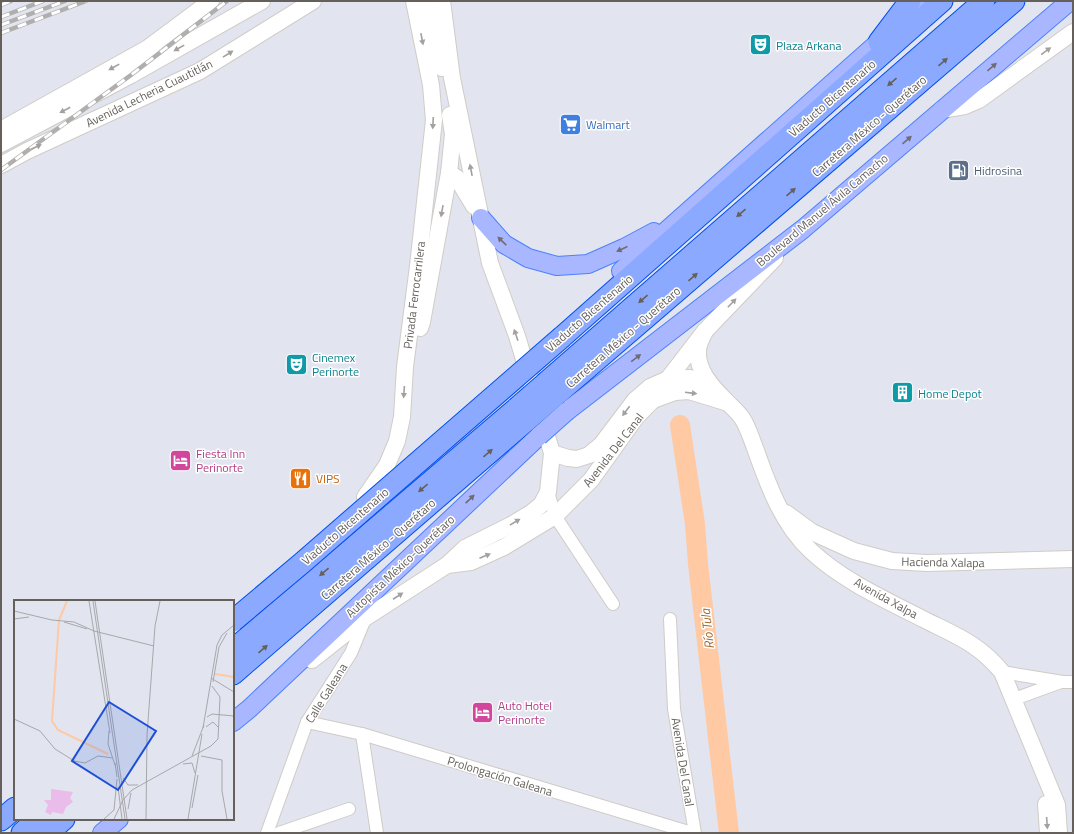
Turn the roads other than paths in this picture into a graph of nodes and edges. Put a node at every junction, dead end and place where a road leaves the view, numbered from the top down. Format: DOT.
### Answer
graph roads {
  1 [pos="211,1"];
  2 [pos="262,1"];
  3 [pos="313,1"];
  4 [pos="414,1"];
  5 [pos="426,1"];
  6 [pos="442,1"];
  7 [pos="910,1"];
  8 [pos="925,1"];
  9 [pos="942,1"];
  10 [pos="984,1"];
  11 [pos="1014,1"];
  12 [pos="1070,1"];
  13 [pos="1073,32"];
  14 [pos="879,42"];
  15 [pos="941,110"];
  16 [pos="1,132"];
  17 [pos="1,144"];
  18 [pos="1,165"];
  19 [pos="449,173"];
  20 [pos="681,217"];
  21 [pos="481,218"];
  22 [pos="803,229"];
  23 [pos="705,331"];
  24 [pos="406,367"];
  25 [pos="668,379"];
  26 [pos="709,382"];
  27 [pos="557,395"];
  28 [pos="653,400"];
  29 [pos="728,404"];
  30 [pos="522,414"];
  31 [pos="552,453"];
  32 [pos="548,492"];
  33 [pos="366,497"];
  34 [pos="778,508"];
  35 [pos="555,516"];
  36 [pos="1073,559"];
  37 [pos="447,565"];
  38 [pos="304,589"];
  39 [pos="367,598"];
  40 [pos="613,604"];
  41 [pos="234,607"];
  42 [pos="365,618"];
  43 [pos="670,619"];
  44 [pos="234,620"];
  45 [pos="234,635"];
  46 [pos="234,649"];
  47 [pos="1002,672"];
  48 [pos="234,673"];
  49 [pos="1068,682"];
  50 [pos="1014,699"];
  51 [pos="249,709"];
  52 [pos="234,721"];
  53 [pos="307,722"];
  54 [pos="362,734"];
  55 [pos="1047,784"];
  56 [pos="14,800"];
  57 [pos="14,809"];
  58 [pos="349,809"];
  59 [pos="1,811"];
  60 [pos="1,820"];
  61 [pos="37,820"];
  62 [pos="63,820"];
  63 [pos="118,820"];
  64 [pos="22,833"];
  65 [pos="48,833"];
  66 [pos="102,833"];
  67 [pos="267,833"];
  68 [pos="279,833"];
  69 [pos="377,833"];
  70 [pos="693,833"];
  71 [pos="1048,833"];
  72 [pos="1059,833"];
  1 -- 16 [label="main road, one-way"];
  2 -- 17 [label="main road, Avenida Lecheria Cuautitlán, one-way"];
  18 -- 3 [label="main road, Avenida Lecheria Cuautitlán, one-way"];
  4 -- 24 [label="main road, Privada Ferrocarrilera, one-way"];
  5 -- 19 [label="main road"];
  21 -- 6 [label="main road, one-way"];
  7 -- 14 [label="highway"];
  8 -- 14 [label="main road"];
  9 -- 44 [label="highway, Viaducto Bicentenario, bridge"];
  10 -- 27 [label="highway, Carretera México - Querétaro, one-way"];
  27 -- 11 [label="highway, Carretera México - Querétaro, one-way"];
  15 -- 12 [label="main road, Boulevard Manuel Ávila Camacho, one-way"];
  15 -- 13 [label="main road, one-way"];
  14 -- 20 [label="main road"];
  22 -- 15 [label="main road, Boulevard Manuel Ávila Camacho, one-way"];
  19 -- 21 [label="main road"];
  19 -- 24 [label="main road, one-way"];
  20 -- 21 [label="main road, one-way"];
  20 -- 33 [label="main road"];
  31 -- 21 [label="main road, one-way"];
  23 -- 22 [label="main road, Avenida Del Canal, one-way"];
  27 -- 22 [label="main road, Boulevard Manuel Ávila Camacho, one-way"];
  23 -- 25 [label="main road, Avenida Del Canal"];
  23 -- 26 [label="main road, Avenida Xalpa"];
  24 -- 33 [label="main road, Privada Ferrocarrilera, one-way"];
  25 -- 26 [label="main road"];
  25 -- 28 [label="main road, Avenida Del Canal"];
  25 -- 31 [label="main road, one-way"];
  26 -- 29 [label="main road, Avenida Xalpa"];
  27 -- 30 [label="highway, Carretera México - Querétaro, bridge"];
  39 -- 27 [label="main road, Autopista México-Querétaro, one-way, bridge"];
  28 -- 29 [label="main road, Avenida Xalpa, one-way"];
  28 -- 35 [label="main road, Avenida Del Canal"];
  29 -- 34 [label="main road, Avenida Xalpa"];
  30 -- 38 [label="highway, Carretera México - Querétaro, one-way"];
  48 -- 30 [label="highway, Carretera México - Querétaro, one-way"];
  31 -- 32 [label="main road"];
  32 -- 35 [label="street"];
  37 -- 32 [label="main road, one-way"];
  33 -- 41 [label="main road"];
  34 -- 36 [label="main road, Hacienda Xalapa"];
  34 -- 47 [label="main road, Avenida Xalpa"];
  37 -- 35 [label="main road, Avenida Del Canal, one-way"];
  35 -- 40 [label="street"];
  42 -- 37 [label="main road, one-way"];
  38 -- 45 [label="highway"];
  38 -- 46 [label="highway, Carretera México - Querétaro"];
  39 -- 42 [label="street, Calle Galeana"];
  39 -- 51 [label="main road, Autopista México-Querétaro"];
  42 -- 51 [label="main road"];
  42 -- 53 [label="street, Calle Galeana"];
  43 -- 70 [label="street, Avenida Del Canal"];
  47 -- 49 [label="street"];
  47 -- 50 [label="main road, Avenida Xalpa"];
  49 -- 50 [label="street"];
  50 -- 55 [label="main road, Avenida Xalpa"];
  51 -- 52 [label="main road, Autopista México-Querétaro"];
  53 -- 54 [label="street, Prolongación Galeana"];
  53 -- 67 [label="street, Calle Galeana"];
  54 -- 69 [label="street"];
  54 -- 70 [label="street, Prolongación Galeana"];
  55 -- 71 [label="main road, Avenida Xalpa, one-way"];
  55 -- 72 [label="main road, Avenida Xalpa"];
  56 -- 59 [label="main road"];
  57 -- 60 [label="highway"];
  58 -- 68 [label="street"];
  61 -- 64 [label="highway"];
  62 -- 65 [label="highway"];
  63 -- 66 [label="main road"];
}
